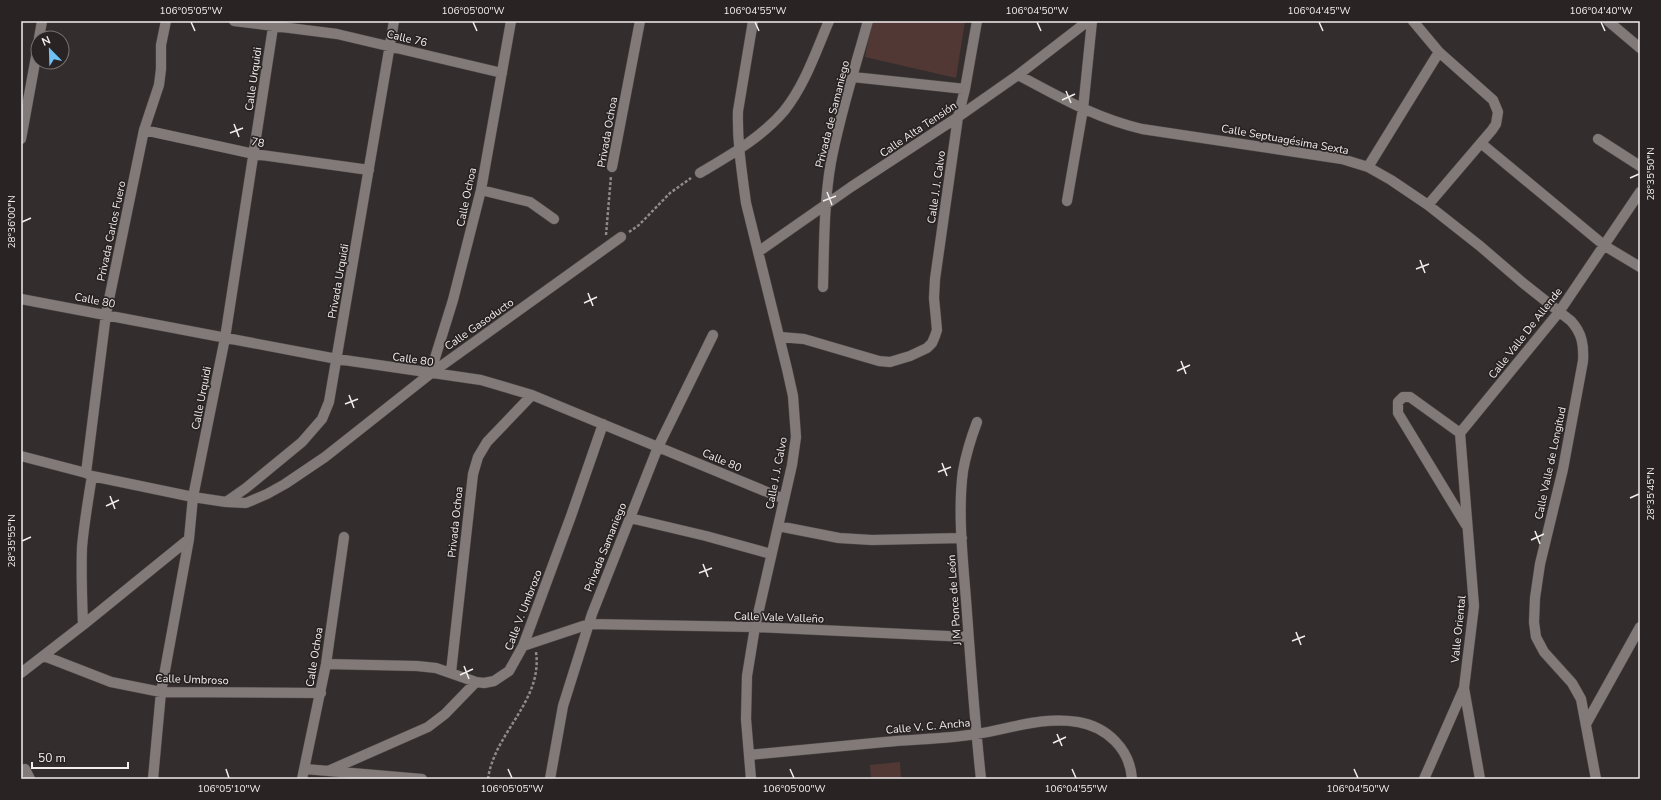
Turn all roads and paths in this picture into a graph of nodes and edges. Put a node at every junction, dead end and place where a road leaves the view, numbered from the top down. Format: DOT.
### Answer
graph roads {
  1 [pos="166,21"];
  2 [pos="234,21"];
  3 [pos="394,21"];
  4 [pos="511,21"];
  5 [pos="640,21"];
  6 [pos="753,21"];
  7 [pos="829,21"];
  8 [pos="868,21"];
  9 [pos="977,21"];
  10 [pos="1088,21"];
  11 [pos="1092,21"];
  12 [pos="1413,21"];
  13 [pos="1608,21"];
  14 [pos="273,23"];
  15 [pos="389,46"];
  16 [pos="1640,48"];
  17 [pos="1439,52"];
  18 [pos="34,70"];
  19 [pos="502,73"];
  20 [pos="1018,75"];
  21 [pos="853,77"];
  22 [pos="965,89"];
  23 [pos="1083,109"];
  24 [pos="958,117"];
  25 [pos="144,130"];
  26 [pos="21,139"];
  27 [pos="1598,139"];
  28 [pos="1482,144"];
  29 [pos="740,150"];
  30 [pos="254,154"];
  31 [pos="1640,166"];
  32 [pos="612,167"];
  33 [pos="1368,167"];
  34 [pos="369,170"];
  35 [pos="700,173"];
  36 [pos="481,190"];
  37 [pos="1640,192"];
  38 [pos="1067,201"];
  39 [pos="827,204"];
  40 [pos="1428,206"];
  41 [pos="554,220"];
  42 [pos="621,237"];
  43 [pos="1605,246"];
  44 [pos="604,248"];
  45 [pos="758,252"];
  46 [pos="1640,267"];
  47 [pos="823,286"];
  48 [pos="21,299"];
  49 [pos="1559,312"];
  50 [pos="106,314"];
  51 [pos="713,335"];
  52 [pos="780,337"];
  53 [pos="225,338"];
  54 [pos="337,359"];
  55 [pos="430,374"];
  56 [pos="532,395"];
  57 [pos="977,422"];
  58 [pos="603,424"];
  59 [pos="1460,433"];
  60 [pos="658,447"];
  61 [pos="21,456"];
  62 [pos="89,475"];
  63 [pos="193,497"];
  64 [pos="784,499"];
  65 [pos="226,502"];
  66 [pos="630,518"];
  67 [pos="778,526"];
  68 [pos="1466,526"];
  69 [pos="344,537"];
  70 [pos="962,538"];
  71 [pos="189,539"];
  72 [pos="771,554"];
  73 [pos="589,624"];
  74 [pos="84,625"];
  75 [pos="755,627"];
  76 [pos="1640,628"];
  77 [pos="968,637"];
  78 [pos="534,642"];
  79 [pos="523,646"];
  80 [pos="44,656"];
  81 [pos="326,664"];
  82 [pos="451,672"];
  83 [pos="21,673"];
  84 [pos="476,682"];
  85 [pos="1464,688"];
  86 [pos="161,692"];
  87 [pos="321,693"];
  88 [pos="1586,724"];
  89 [pos="976,734"];
  90 [pos="748,756"];
  91 [pos="25,769"];
  92 [pos="328,771"];
  93 [pos="303,774"];
  94 [pos="30,779"];
  95 [pos="153,779"];
  96 [pos="422,779"];
  97 [pos="488,779"];
  98 [pos="550,779"];
  99 [pos="751,779"];
  100 [pos="981,779"];
  101 [pos="1132,779"];
  102 [pos="1424,779"];
  103 [pos="1480,779"];
  104 [pos="1596,779"];
  1 -- 25 [label="street, Privada Carlos Fuero"];
  2 -- 14 [label="street, Calle 76"];
  3 -- 15 [label="street, Privada Urquidi"];
  4 -- 19 [label="street, Calle Ochoa"];
  5 -- 32 [label="street, Privada Ochoa"];
  6 -- 29 [label="street, Calle J. J. Calvo"];
  7 -- 29 [label="street"];
  8 -- 21 [label="street, Privada de Samaniego"];
  9 -- 22 [label="street, Calle J. J. Calvo"];
  10 -- 20 [label="street, Calle Alta Tensión"];
  11 -- 23 [label="street"];
  12 -- 17 [label="street"];
  13 -- 16 [label="street"];
  14 -- 15 [label="street, Calle 76"];
  14 -- 30 [label="street, Calle Urquidi"];
  15 -- 19 [label="street, Calle 76"];
  15 -- 34 [label="street, Privada Urquidi"];
  17 -- 28 [label="street"];
  17 -- 33 [label="street"];
  18 -- 26 [label="street"];
  19 -- 36 [label="street, Calle Ochoa"];
  20 -- 23 [label="street, Calle Septuagésima Sexta"];
  20 -- 24 [label="street, Calle Alta Tensión"];
  21 -- 22 [label="street"];
  21 -- 39 [label="street, Privada de Samaniego"];
  22 -- 24 [label="street, Calle J. J. Calvo"];
  23 -- 33 [label="street, Calle Septuagésima Sexta"];
  23 -- 38 [label="street"];
  24 -- 39 [label="street, Calle Alta Tensión"];
  24 -- 52 [label="street, Calle J. J. Calvo"];
  25 -- 30 [label="street, 78"];
  25 -- 50 [label="street, Privada Carlos Fuero"];
  27 -- 31 [label="street"];
  28 -- 40 [label="street"];
  28 -- 43 [label="street"];
  29 -- 35 [label="street"];
  29 -- 45 [label="street, Calle J. J. Calvo"];
  30 -- 34 [label="street, 78"];
  30 -- 53 [label="street, Calle Urquidi"];
  32 -- 44 [label="path, Privada Ochoa"];
  33 -- 40 [label="street, Calle Septuagésima Sexta"];
  34 -- 54 [label="street, Privada Urquidi"];
  35 -- 42 [label="path"];
  36 -- 41 [label="street"];
  36 -- 55 [label="street, Calle Ochoa"];
  37 -- 43 [label="street, Calle Valle De Allende"];
  39 -- 45 [label="street, Calle Alta Tensión"];
  39 -- 47 [label="street, Privada de Samaniego"];
  40 -- 49 [label="street, Calle Septuagésima Sexta"];
  42 -- 44 [label="street, Calle Gasoducto"];
  43 -- 46 [label="street"];
  43 -- 49 [label="street, Calle Valle De Allende"];
  44 -- 55 [label="street, Calle Gasoducto"];
  45 -- 52 [label="street, Calle J. J. Calvo"];
  48 -- 50 [label="street, Calle 80"];
  49 -- 59 [label="street, Calle Valle De Allende"];
  49 -- 88 [label="street, Calle Valle de Longitud"];
  50 -- 53 [label="street, Calle 80"];
  50 -- 62 [label="street, Privada Carlos Fuero"];
  51 -- 60 [label="street, Privada Samaniego"];
  52 -- 64 [label="street, Calle J. J. Calvo"];
  53 -- 54 [label="street, Calle 80"];
  53 -- 63 [label="street, Calle Urquidi"];
  54 -- 55 [label="street, Calle 80"];
  54 -- 65 [label="street, Privada Urquidi"];
  55 -- 56 [label="street, Calle 80"];
  55 -- 65 [label="street, Calle Gasoducto"];
  56 -- 58 [label="street, Calle 80"];
  56 -- 82 [label="street, Privada Ochoa"];
  57 -- 70 [label="street, J M Ponce de León"];
  58 -- 60 [label="street, Calle 80"];
  58 -- 79 [label="street, Calle V. Umbrozo"];
  59 -- 68 [label="street, Valle Oriental"];
  59 -- 68 [label="street"];
  60 -- 64 [label="street, Calle 80"];
  60 -- 66 [label="street, Privada Samaniego"];
  61 -- 62 [label="street, Calle Gasoducto"];
  62 -- 63 [label="street, Calle Gasoducto"];
  62 -- 74 [label="street, Privada Carlos Fuero"];
  63 -- 65 [label="street, Calle Gasoducto"];
  63 -- 71 [label="street, Calle Urquidi"];
  64 -- 67 [label="street, Calle J. J. Calvo"];
  66 -- 72 [label="street"];
  66 -- 73 [label="street, Privada Samaniego"];
  67 -- 70 [label="street"];
  67 -- 72 [label="street, Calle J. J. Calvo"];
  68 -- 85 [label="street, Valle Oriental"];
  69 -- 81 [label="street, Calle Ochoa"];
  70 -- 77 [label="street, J M Ponce de León"];
  71 -- 74 [label="street"];
  71 -- 86 [label="street, Calle Urquidi"];
  72 -- 75 [label="street, Calle J. J. Calvo"];
  73 -- 75 [label="street, Calle Vale Valleño"];
  73 -- 78 [label="street, Calle Vale Valleño"];
  73 -- 98 [label="street, Privada Samaniego"];
  74 -- 80 [label="street"];
  75 -- 77 [label="street, Calle Vale Valleño"];
  75 -- 90 [label="street, Calle J. J. Calvo"];
  76 -- 88 [label="street"];
  77 -- 89 [label="street, J M Ponce de León"];
  78 -- 79 [label="street, Calle Vale Valleño"];
  78 -- 97 [label="path"];
  79 -- 84 [label="street, Calle V. Umbrozo"];
  80 -- 83 [label="street"];
  80 -- 86 [label="street, Calle Umbroso"];
  81 -- 82 [label="street, Calle V. Umbrozo"];
  81 -- 87 [label="street, Calle Ochoa"];
  82 -- 84 [label="street, Calle V. Umbrozo"];
  84 -- 92 [label="street"];
  85 -- 102 [label="street"];
  85 -- 103 [label="street, Valle Oriental"];
  86 -- 87 [label="street, Calle Umbroso"];
  86 -- 95 [label="street, Calle Urquidi"];
  87 -- 93 [label="street, Calle Ochoa"];
  88 -- 104 [label="street, Calle Valle de Longitud"];
  89 -- 90 [label="street, Calle V. C. Ancha"];
  89 -- 100 [label="street, J M Ponce de León"];
  89 -- 101 [label="street, Calle V. C. Ancha"];
  90 -- 99 [label="street, Calle J. J. Calvo"];
  91 -- 94 [label="street"];
  92 -- 93 [label="street"];
  92 -- 96 [label="street"];
}
